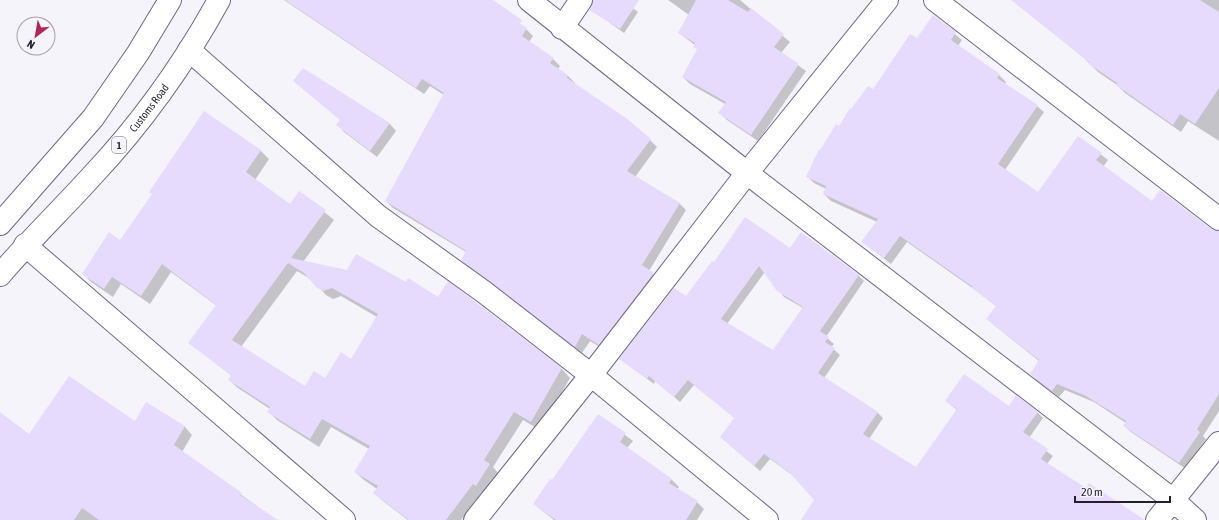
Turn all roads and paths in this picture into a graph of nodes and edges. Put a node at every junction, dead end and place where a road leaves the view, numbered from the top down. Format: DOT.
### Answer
graph roads {
  1 [pos="170,0"];
  2 [pos="219,0"];
  3 [pos="529,0"];
  4 [pos="581,0"];
  5 [pos="887,0"];
  6 [pos="935,0"];
  7 [pos="562,28"];
  8 [pos="189,50"];
  9 [pos="747,173"];
  10 [pos="1219,219"];
  11 [pos="0,224"];
  12 [pos="25,245"];
  13 [pos="0,275"];
  14 [pos="591,375"];
  15 [pos="1219,443"];
  16 [pos="1173,500"];
  17 [pos="344,520"];
  18 [pos="475,520"];
  19 [pos="767,520"];
  20 [pos="1157,520"];
  21 [pos="1195,520"];
  1 -- 11 [label="street"];
  2 -- 8 [label="street, Customs Road / 1"];
  3 -- 7 [label="street"];
  4 -- 7 [label="street"];
  5 -- 9 [label="street"];
  6 -- 10 [label="street"];
  7 -- 9 [label="street"];
  8 -- 12 [label="street, Customs Road / 1"];
  8 -- 14 [label="street"];
  9 -- 14 [label="street"];
  9 -- 16 [label="street"];
  12 -- 13 [label="street, Customs Road / 1"];
  12 -- 17 [label="street"];
  14 -- 18 [label="street"];
  14 -- 19 [label="street"];
  15 -- 16 [label="street"];
  16 -- 20 [label="street"];
  16 -- 21 [label="street"];
}
